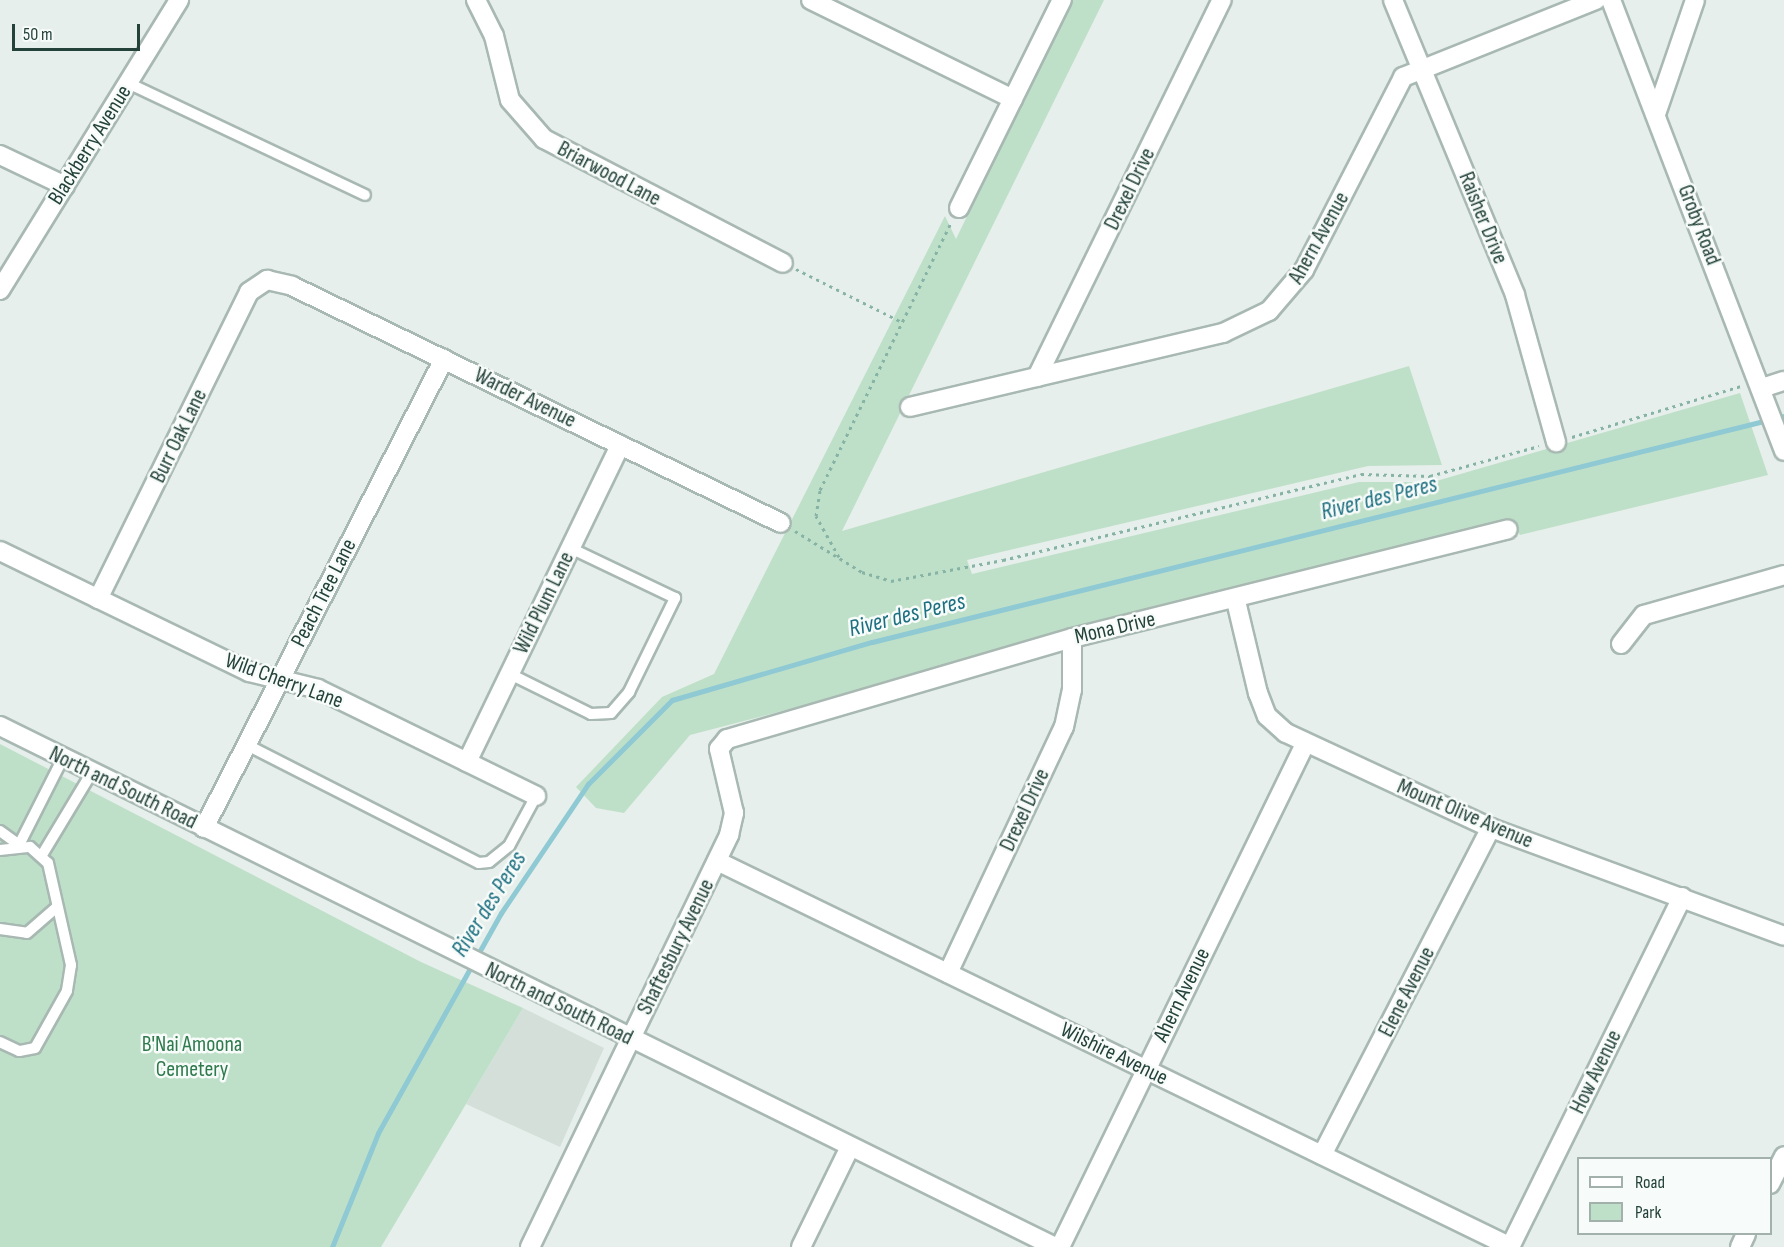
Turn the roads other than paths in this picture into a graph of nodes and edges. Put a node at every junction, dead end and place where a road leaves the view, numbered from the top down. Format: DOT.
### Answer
graph roads {
  1 [pos="179,0"];
  2 [pos="476,0"];
  3 [pos="811,0"];
  4 [pos="1062,0"];
  5 [pos="1222,0"];
  6 [pos="1394,0"];
  7 [pos="1596,0"];
  8 [pos="1611,0"];
  9 [pos="1695,0"];
  10 [pos="1420,68"];
  11 [pos="128,83"];
  12 [pos="1013,99"];
  13 [pos="1656,114"];
  14 [pos="0,155"];
  15 [pos="65,186"];
  16 [pos="365,195"];
  17 [pos="959,208"];
  18 [pos="783,263"];
  19 [pos="267,280"];
  20 [pos="0,290"];
  21 [pos="444,359"];
  22 [pos="1037,377"];
  23 [pos="1784,381"];
  24 [pos="1763,389"];
  25 [pos="910,407"];
  26 [pos="1556,442"];
  27 [pos="620,445"];
  28 [pos="1784,451"];
  29 [pos="781,523"];
  30 [pos="1508,529"];
  31 [pos="570,548"];
  32 [pos="0,551"];
  33 [pos="1784,575"];
  34 [pos="98,599"];
  35 [pos="1236,601"];
  36 [pos="1072,638"];
  37 [pos="1621,644"];
  38 [pos="510,674"];
  39 [pos="280,680"];
  40 [pos="0,726"];
  41 [pos="727,739"];
  42 [pos="1305,744"];
  43 [pos="247,745"];
  44 [pos="63,758"];
  45 [pos="467,762"];
  46 [pos="92,772"];
  47 [pos="536,796"];
  48 [pos="204,828"];
  49 [pos="1491,828"];
  50 [pos="0,831"];
  51 [pos="19,845"];
  52 [pos="0,850"];
  53 [pos="42,855"];
  54 [pos="717,861"];
  55 [pos="1683,897"];
  56 [pos="57,908"];
  57 [pos="0,928"];
  58 [pos="1784,936"];
  59 [pos="948,973"];
  60 [pos="632,1039"];
  61 [pos="0,1042"];
  62 [pos="1145,1069"];
  63 [pos="850,1147"];
  64 [pos="1322,1155"];
  65 [pos="1784,1156"];
  66 [pos="1772,1180"];
  67 [pos="530,1247"];
  68 [pos="801,1247"];
  69 [pos="1055,1247"];
  70 [pos="1060,1247"];
  71 [pos="1510,1247"];
  1 -- 11 [label="street, Blackberry Avenue"];
  2 -- 18 [label="street, Briarwood Lane"];
  3 -- 12 [label="street"];
  4 -- 12 [label="street"];
  5 -- 22 [label="street, Drexel Drive"];
  6 -- 10 [label="street, Raisher Drive"];
  7 -- 10 [label="street, Ahern Avenue"];
  8 -- 13 [label="street, Groby Road"];
  9 -- 13 [label="street"];
  10 -- 22 [label="street, Ahern Avenue"];
  10 -- 26 [label="street, Raisher Drive"];
  11 -- 15 [label="street, Blackberry Avenue"];
  11 -- 16 [label="lane"];
  12 -- 17 [label="street"];
  13 -- 24 [label="street, Groby Road"];
  14 -- 15 [label="street"];
  15 -- 20 [label="street, Blackberry Avenue"];
  19 -- 21 [label="street, Warder Avenue"];
  19 -- 34 [label="street, Burr Oak Lane"];
  21 -- 27 [label="street, Warder Avenue"];
  21 -- 39 [label="street, Peach Tree Lane"];
  22 -- 25 [label="street, Ahern Avenue"];
  23 -- 24 [label="street"];
  24 -- 28 [label="street, Groby Road"];
  27 -- 29 [label="street, Warder Avenue"];
  27 -- 31 [label="street, Wild Plum Lane"];
  30 -- 35 [label="street, Mona Drive"];
  31 -- 38 [label="street, Wild Plum Lane"];
  31 -- 38 [label="lane"];
  32 -- 34 [label="street, Wild Cherry Lane"];
  33 -- 37 [label="street"];
  34 -- 39 [label="street, Wild Cherry Lane"];
  35 -- 36 [label="street, Mona Drive"];
  35 -- 42 [label="street, Mount Olive Avenue"];
  36 -- 41 [label="street, Mona Drive"];
  36 -- 59 [label="street, Drexel Drive"];
  38 -- 45 [label="street, Wild Plum Lane"];
  39 -- 43 [label="street, Peach Tree Lane"];
  39 -- 45 [label="street, Wild Cherry Lane"];
  40 -- 44 [label="street, North and South Road"];
  41 -- 54 [label="street, Shaftesbury Avenue"];
  42 -- 49 [label="street, Mount Olive Avenue"];
  42 -- 62 [label="street, Ahern Avenue"];
  43 -- 47 [label="lane"];
  43 -- 48 [label="street, Peach Tree Lane"];
  44 -- 46 [label="street, North and South Road"];
  44 -- 51 [label="lane"];
  45 -- 47 [label="street, Wild Cherry Lane"];
  46 -- 48 [label="street, North and South Road"];
  46 -- 53 [label="lane"];
  48 -- 60 [label="street, North and South Road"];
  49 -- 55 [label="street, Mount Olive Avenue"];
  49 -- 64 [label="street, Elene Avenue"];
  50 -- 51 [label="lane"];
  51 -- 52 [label="lane"];
  51 -- 53 [label="lane"];
  53 -- 56 [label="lane"];
  54 -- 59 [label="street, Wilshire Avenue"];
  54 -- 60 [label="street, Shaftesbury Avenue"];
  55 -- 58 [label="street, Mount Olive Avenue"];
  55 -- 71 [label="street, How Avenue"];
  56 -- 57 [label="lane"];
  56 -- 61 [label="lane"];
  59 -- 62 [label="street, Wilshire Avenue"];
  60 -- 63 [label="street, North and South Road"];
  60 -- 67 [label="street, Shaftesbury Avenue"];
  62 -- 64 [label="street, Wilshire Avenue"];
  62 -- 70 [label="street, Ahern Avenue"];
  63 -- 68 [label="street"];
  63 -- 69 [label="street, North and South Road"];
  64 -- 71 [label="street, Wilshire Avenue"];
  65 -- 66 [label="street"];
}
